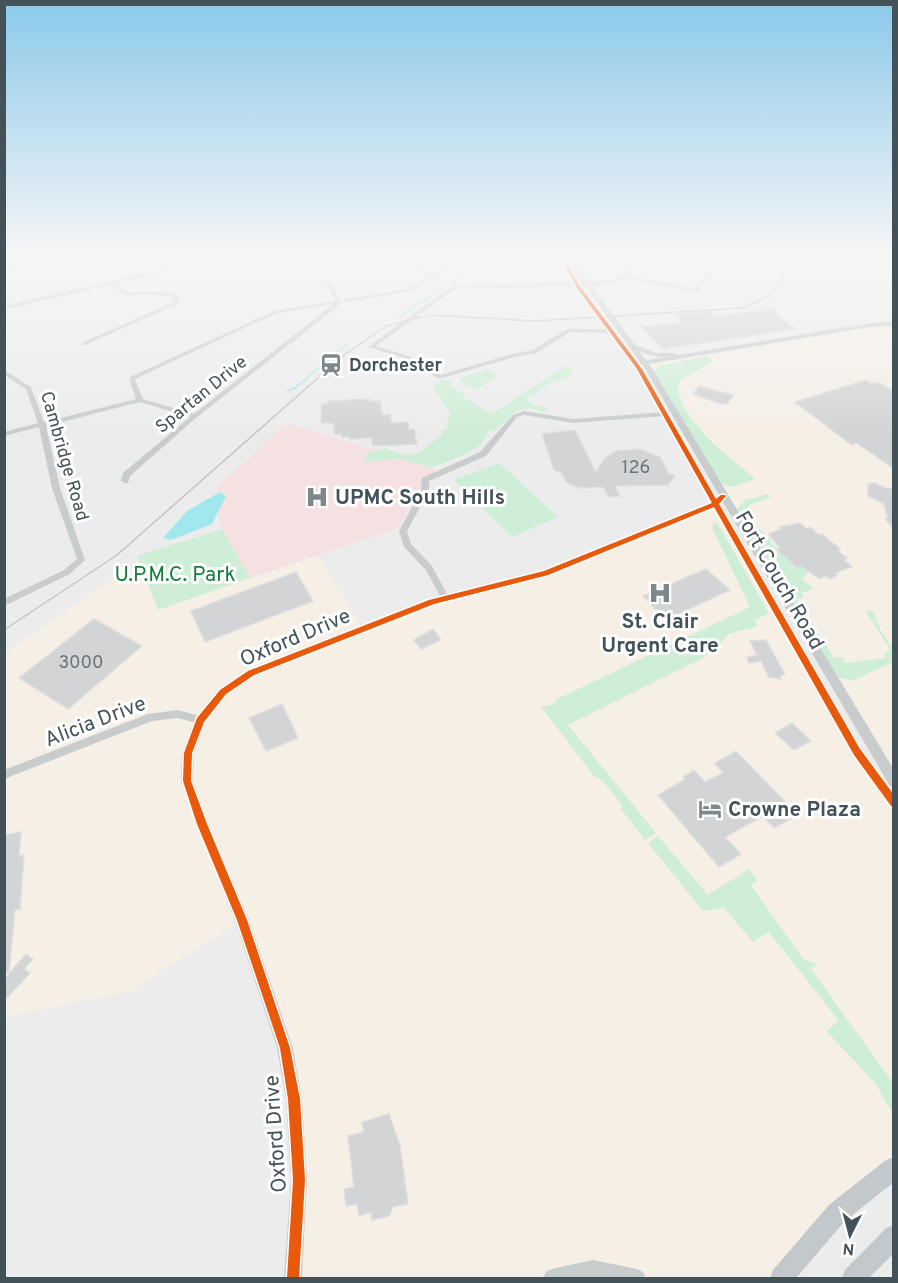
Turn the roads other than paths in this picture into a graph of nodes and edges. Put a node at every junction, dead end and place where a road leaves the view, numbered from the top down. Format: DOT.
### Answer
graph roads {
  1 [pos="152,314"];
  2 [pos="272,314"];
  3 [pos="323,314"];
  4 [pos="417,314"];
  5 [pos="599,314"];
  6 [pos="609,314"];
  7 [pos="894,323"];
  8 [pos="612,331"];
  9 [pos="84,344"];
  10 [pos="632,345"];
  11 [pos="720,350"];
  12 [pos="674,356"];
  13 [pos="641,363"];
  14 [pos="4,372"];
  15 [pos="140,400"];
  16 [pos="664,414"];
  17 [pos="195,416"];
  18 [pos="42,425"];
  19 [pos="4,434"];
  20 [pos="125,481"];
  21 [pos="726,500"];
  22 [pos="716,504"];
  23 [pos="445,598"];
  24 [pos="4,603"];
  25 [pos="200,720"];
  26 [pos="4,775"];
  27 [pos="894,782"];
  28 [pos="894,803"];
  29 [pos="894,1168"];
  30 [pos="894,1236"];
  31 [pos="294,1278"];
  32 [pos="552,1278"];
  33 [pos="637,1278"];
  34 [pos="781,1278"];
  35 [pos="853,1278"];
  1 -- 9 [label="street"];
  2 -- 15 [label="street"];
  3 -- 17 [label="street, Spartan Drive"];
  4 -- 8 [label="street"];
  5 -- 8 [label="street, Fort Couch Road"];
  6 -- 10 [label="street, Fort Couch Road"];
  7 -- 11 [label="street"];
  8 -- 13 [label="street, Fort Couch Road"];
  10 -- 12 [label="street"];
  10 -- 13 [label="street, Fort Couch Road"];
  11 -- 12 [label="street"];
  11 -- 13 [label="street"];
  12 -- 13 [label="street"];
  13 -- 16 [label="street, Fort Couch Road"];
  13 -- 21 [label="street, Fort Couch Road"];
  14 -- 18 [label="street, Cambridge Road"];
  15 -- 17 [label="street"];
  15 -- 18 [label="street"];
  16 -- 22 [label="street, Fort Couch Road"];
  16 -- 23 [label="street"];
  17 -- 20 [label="street, Spartan Drive"];
  18 -- 19 [label="street"];
  18 -- 24 [label="street, Cambridge Road"];
  21 -- 22 [label="street, Oxford Drive"];
  21 -- 27 [label="street, Fort Couch Road"];
  22 -- 23 [label="street, Oxford Drive"];
  22 -- 28 [label="street, Fort Couch Road"];
  23 -- 25 [label="street, Oxford Drive"];
  25 -- 26 [label="street, Alicia Drive"];
  25 -- 31 [label="street, Oxford Drive"];
  29 -- 34 [label="main road"];
  30 -- 35 [label="main road"];
  32 -- 33 [label="street"];
}
